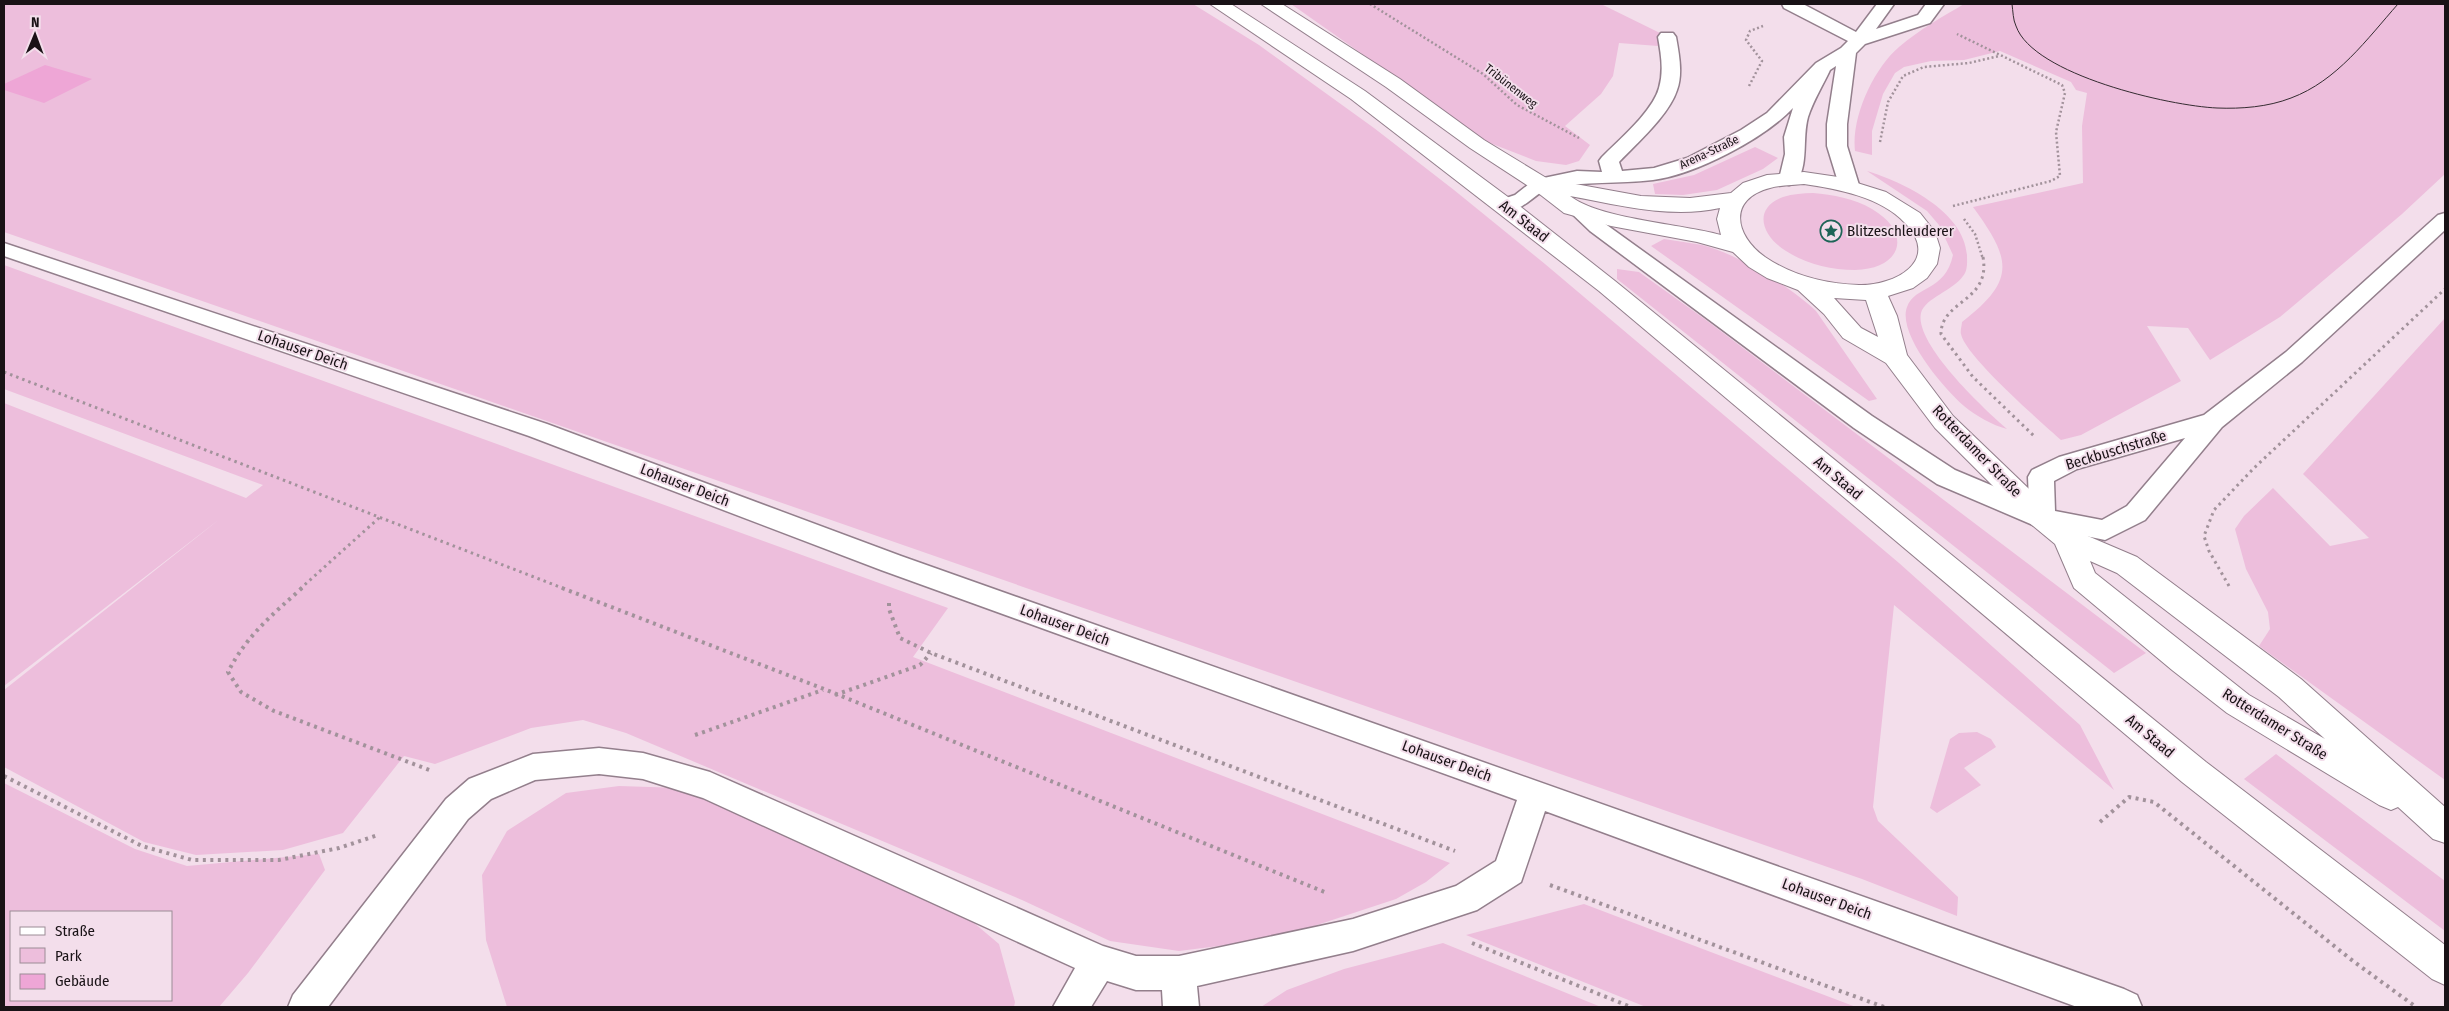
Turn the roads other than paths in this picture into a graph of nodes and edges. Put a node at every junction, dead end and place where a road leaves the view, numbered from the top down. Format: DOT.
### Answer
graph roads {
  1 [pos="1219,4"];
  2 [pos="1270,4"];
  3 [pos="1885,4"];
  4 [pos="1934,4"];
  5 [pos="1795,6"];
  6 [pos="1667,37"];
  7 [pos="1853,46"];
  8 [pos="1822,67"];
  9 [pos="1614,178"];
  10 [pos="1789,179"];
  11 [pos="1541,184"];
  12 [pos="1849,186"];
  13 [pos="1736,198"];
  14 [pos="1504,205"];
  15 [pos="1579,211"];
  16 [pos="2445,219"];
  17 [pos="1742,248"];
  18 [pos="4,249"];
  19 [pos="1806,284"];
  20 [pos="1874,291"];
  21 [pos="1895,357"];
  22 [pos="2213,421"];
  23 [pos="2042,518"];
  24 [pos="2066,538"];
  25 [pos="1535,793"];
  26 [pos="2444,826"];
  27 [pos="1099,962"];
  28 [pos="2445,966"];
  29 [pos="1179,973"];
  30 [pos="306,1007"];
  31 [pos="1071,1007"];
  32 [pos="1181,1007"];
  33 [pos="2124,1007"];
  1 -- 14 [label="street, Am Staad"];
  2 -- 11 [label="street"];
  3 -- 7 [label="lane, Arena-Straße"];
  4 -- 7 [label="lane, Arena-Straße"];
  5 -- 7 [label="lane"];
  6 -- 9 [label="lane"];
  7 -- 8 [label="lane, Arena-Straße"];
  7 -- 12 [label="lane, Arena-Straße"];
  8 -- 9 [label="lane, Arena-Straße"];
  8 -- 10 [label="lane"];
  9 -- 11 [label="lane, Arena-Straße"];
  10 -- 12 [label="street, Rotterdamer Straße"];
  10 -- 13 [label="street, Rotterdamer Straße"];
  11 -- 13 [label="street"];
  11 -- 14 [label="lane"];
  11 -- 15 [label="street"];
  12 -- 20 [label="street, Rotterdamer Straße"];
  13 -- 17 [label="street, Rotterdamer Straße"];
  14 -- 28 [label="street, Am Staad"];
  15 -- 17 [label="street"];
  15 -- 23 [label="lane"];
  16 -- 22 [label="lane, Beckbuschstraße"];
  17 -- 19 [label="street, Rotterdamer Straße"];
  18 -- 25 [label="lane, Lohauser Deich"];
  19 -- 20 [label="street, Rotterdamer Straße"];
  19 -- 21 [label="street, Rotterdamer Straße"];
  20 -- 21 [label="street, Rotterdamer Straße"];
  21 -- 23 [label="street, Rotterdamer Straße"];
  22 -- 23 [label="lane, Beckbuschstraße"];
  22 -- 23 [label="lane, Beckbuschstraße"];
  23 -- 24 [label="street, Rotterdamer Straße"];
  24 -- 26 [label="street, Rotterdamer Straße"];
  24 -- 26 [label="street, Rotterdamer Straße"];
  25 -- 29 [label="lane"];
  25 -- 33 [label="lane, Lohauser Deich"];
  27 -- 29 [label="lane"];
  27 -- 30 [label="lane"];
  27 -- 31 [label="lane"];
  29 -- 32 [label="lane"];
}
